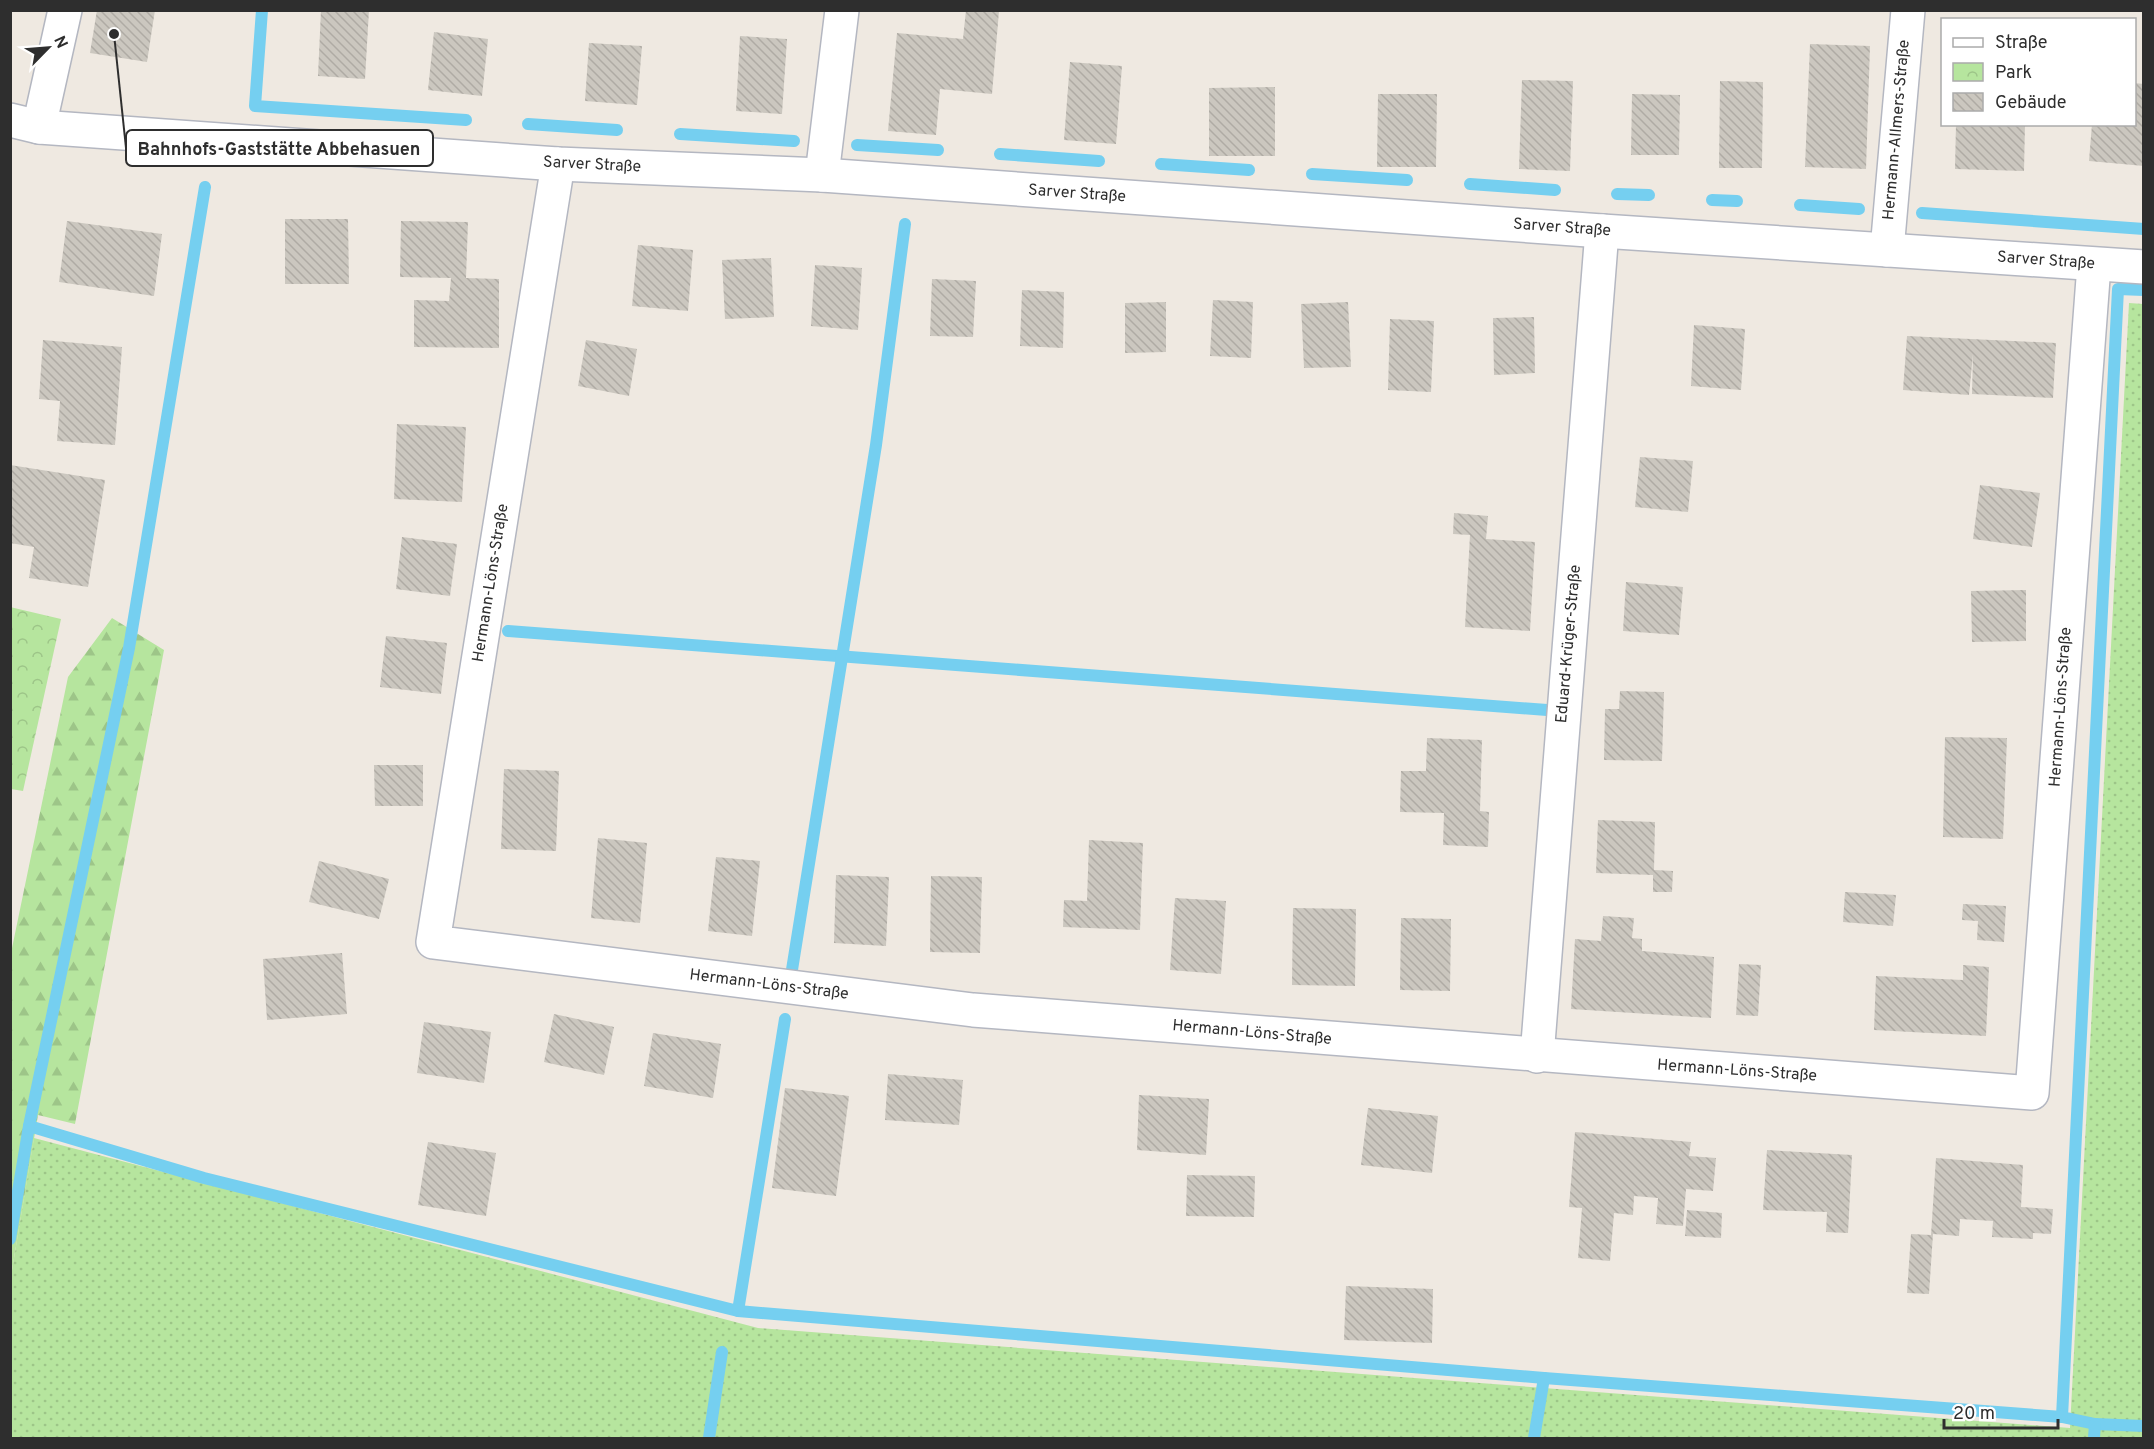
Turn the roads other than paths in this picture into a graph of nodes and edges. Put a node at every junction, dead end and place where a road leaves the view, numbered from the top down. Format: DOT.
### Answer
graph roads {
  1 [pos="64,10"];
  2 [pos="842,10"];
  3 [pos="1908,10"];
  4 [pos="25,123"];
  5 [pos="558,164"];
  6 [pos="822,175"];
  7 [pos="1602,231"];
  8 [pos="1887,250"];
  9 [pos="2094,265"];
  10 [pos="2144,267"];
  11 [pos="1537,1056"];
  1 -- 4 [label="street"];
  2 -- 6 [label="street"];
  3 -- 8 [label="street, Hermann-Allmers-Straße"];
  4 -- 5 [label="street, Sarver Straße"];
  5 -- 6 [label="street, Sarver Straße"];
  5 -- 11 [label="street, Hermann-Löns-Straße"];
  6 -- 7 [label="street, Sarver Straße"];
  7 -- 8 [label="street, Sarver Straße"];
  7 -- 11 [label="street, Eduard-Krüger-Straße"];
  8 -- 9 [label="street, Sarver Straße"];
  9 -- 10 [label="street, Sarver Straße"];
  9 -- 11 [label="street, Hermann-Löns-Straße"];
}
